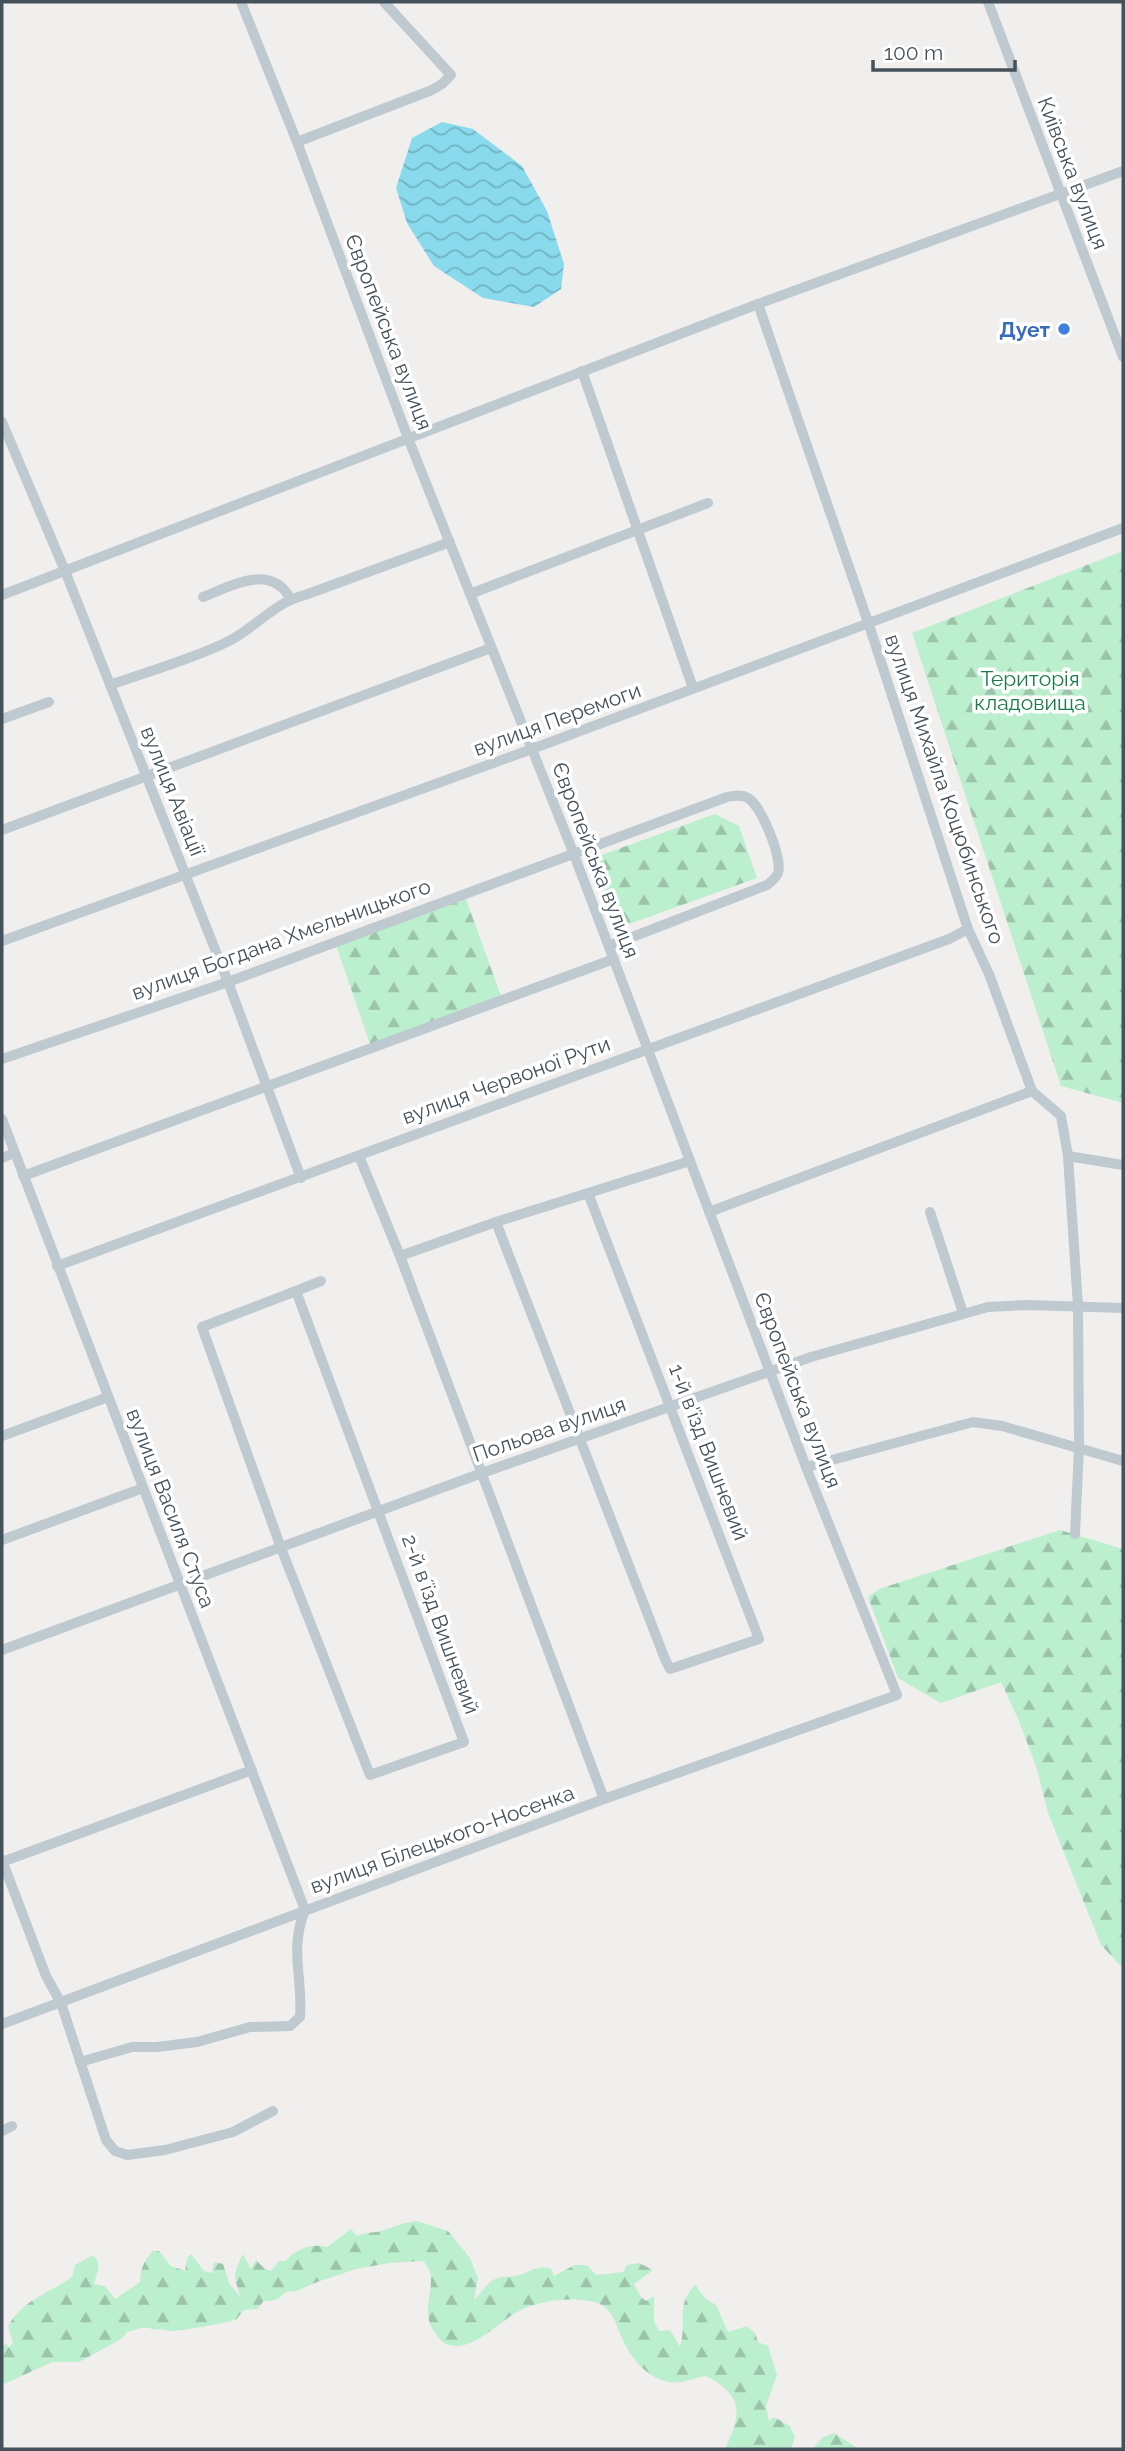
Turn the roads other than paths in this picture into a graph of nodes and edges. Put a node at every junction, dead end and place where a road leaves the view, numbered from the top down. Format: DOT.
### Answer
graph roads {
  1 [pos="240,2"];
  2 [pos="384,2"];
  3 [pos="988,2"];
  4 [pos="297,142"];
  5 [pos="1123,171"];
  6 [pos="1060,194"];
  7 [pos="758,304"];
  8 [pos="1123,357"];
  9 [pos="582,371"];
  10 [pos="2,422"];
  11 [pos="408,438"];
  12 [pos="708,503"];
  13 [pos="1123,528"];
  14 [pos="638,530"];
  15 [pos="450,542"];
  16 [pos="65,570"];
  17 [pos="470,594"];
  18 [pos="2,595"];
  19 [pos="203,597"];
  20 [pos="290,598"];
  21 [pos="869,622"];
  22 [pos="491,648"];
  23 [pos="110,685"];
  24 [pos="693,688"];
  25 [pos="49,702"];
  26 [pos="2,719"];
  27 [pos="532,749"];
  28 [pos="146,776"];
  29 [pos="2,830"];
  30 [pos="573,852"];
  31 [pos="184,873"];
  32 [pos="968,929"];
  33 [pos="2,941"];
  34 [pos="609,946"];
  35 [pos="614,959"];
  36 [pos="228,982"];
  37 [pos="648,1048"];
  38 [pos="2,1059"];
  39 [pos="267,1086"];
  40 [pos="1032,1091"];
  41 [pos="2,1119"];
  42 [pos="14,1153"];
  43 [pos="359,1156"];
  44 [pos="1068,1156"];
  45 [pos="2,1158"];
  46 [pos="690,1161"];
  47 [pos="1123,1165"];
  48 [pos="23,1176"];
  49 [pos="301,1178"];
  50 [pos="588,1193"];
  51 [pos="709,1212"];
  52 [pos="930,1212"];
  53 [pos="496,1222"];
  54 [pos="400,1256"];
  55 [pos="57,1266"];
  56 [pos="321,1281"];
  57 [pos="296,1291"];
  58 [pos="1077,1306"];
  59 [pos="1123,1308"];
  60 [pos="963,1312"];
  61 [pos="770,1371"];
  62 [pos="108,1397"];
  63 [pos="670,1406"];
  64 [pos="2,1435"];
  65 [pos="580,1438"];
  66 [pos="1079,1447"];
  67 [pos="1123,1461"];
  68 [pos="806,1467"];
  69 [pos="482,1472"];
  70 [pos="143,1488"];
  71 [pos="379,1511"];
  72 [pos="1075,1534"];
  73 [pos="2,1540"];
  74 [pos="281,1548"];
  75 [pos="180,1583"];
  76 [pos="2,1650"];
  77 [pos="897,1695"];
  78 [pos="252,1770"];
  79 [pos="604,1799"];
  80 [pos="2,1861"];
  81 [pos="305,1910"];
  82 [pos="61,2003"];
  83 [pos="2,2024"];
  84 [pos="80,2062"];
  85 [pos="274,2111"];
  86 [pos="12,2126"];
  87 [pos="2,2131"];
  1 -- 4 [label="street, Європейська вулиця"];
  2 -- 4 [label="street"];
  3 -- 6 [label="street, Київська вулиця"];
  4 -- 11 [label="street, Європейська вулиця"];
  5 -- 6 [label="street"];
  6 -- 7 [label="street"];
  6 -- 8 [label="street, Київська вулиця"];
  7 -- 9 [label="street"];
  7 -- 21 [label="street, вулиця Михайла Коцюбинського"];
  9 -- 11 [label="street"];
  9 -- 14 [label="street"];
  10 -- 16 [label="street, вулиця Авіації"];
  11 -- 15 [label="street, Європейська вулиця"];
  11 -- 16 [label="street"];
  12 -- 14 [label="street"];
  13 -- 21 [label="street, вулиця Перемоги"];
  14 -- 17 [label="street"];
  14 -- 24 [label="street"];
  15 -- 17 [label="street, Європейська вулиця"];
  15 -- 20 [label="street"];
  16 -- 18 [label="street"];
  16 -- 23 [label="street, вулиця Авіації"];
  17 -- 22 [label="street, Європейська вулиця"];
  19 -- 20 [label="street"];
  20 -- 23 [label="street"];
  21 -- 24 [label="street, вулиця Перемоги"];
  21 -- 32 [label="street, вулиця Михайла Коцюбинського"];
  22 -- 27 [label="street, Європейська вулиця"];
  22 -- 28 [label="street"];
  23 -- 28 [label="street, вулиця Авіації"];
  24 -- 27 [label="street, вулиця Перемоги"];
  25 -- 26 [label="street"];
  27 -- 30 [label="street, Європейська вулиця"];
  27 -- 31 [label="street, вулиця Перемоги"];
  28 -- 29 [label="street"];
  28 -- 31 [label="street, вулиця Авіації"];
  30 -- 34 [label="street, Європейська вулиця"];
  30 -- 34 [label="street, вулиця Богдана Хмельницького"];
  30 -- 36 [label="street, вулиця Богдана Хмельницького"];
  31 -- 33 [label="street, вулиця Перемоги"];
  31 -- 36 [label="street, вулиця Авіації"];
  32 -- 37 [label="street, вулиця Червоної Рути"];
  32 -- 40 [label="street, вулиця Михайла Коцюбинського"];
  34 -- 35 [label="street, Європейська вулиця"];
  35 -- 37 [label="street, Європейська вулиця"];
  35 -- 39 [label="street"];
  36 -- 38 [label="street, вулиця Богдана Хмельницького"];
  36 -- 39 [label="street, вулиця Авіації"];
  37 -- 43 [label="street, вулиця Червоної Рути"];
  37 -- 46 [label="street, Європейська вулиця"];
  39 -- 48 [label="street"];
  39 -- 49 [label="street, вулиця Авіації"];
  40 -- 44 [label="street, вулиця Михайла Коцюбинського"];
  40 -- 51 [label="street"];
  41 -- 42 [label="street, вулиця Василя Стуса"];
  42 -- 45 [label="street"];
  42 -- 48 [label="street, вулиця Василя Стуса"];
  43 -- 49 [label="street, вулиця Червоної Рути"];
  43 -- 54 [label="street"];
  44 -- 47 [label="street"];
  44 -- 58 [label="street, вулиця Михайла Коцюбинського"];
  46 -- 50 [label="street"];
  46 -- 51 [label="street, Європейська вулиця"];
  48 -- 55 [label="street, вулиця Василя Стуса"];
  49 -- 55 [label="street, вулиця Червоної Рути"];
  50 -- 53 [label="street"];
  50 -- 63 [label="street, 1-й в'їзд Вишневий"];
  51 -- 61 [label="street, Європейська вулиця"];
  52 -- 60 [label="street"];
  53 -- 54 [label="street"];
  53 -- 65 [label="street"];
  54 -- 69 [label="street"];
  55 -- 62 [label="street, вулиця Василя Стуса"];
  56 -- 57 [label="street"];
  57 -- 71 [label="street"];
  57 -- 74 [label="street"];
  58 -- 59 [label="street, Польова вулиця"];
  58 -- 60 [label="street, Польова вулиця"];
  58 -- 66 [label="street, вулиця Михайла Коцюбинського"];
  60 -- 61 [label="street, Польова вулиця"];
  61 -- 63 [label="street, Польова вулиця"];
  61 -- 68 [label="street, Європейська вулиця"];
  62 -- 64 [label="street"];
  62 -- 70 [label="street, вулиця Василя Стуса"];
  63 -- 65 [label="street, Польова вулиця"];
  63 -- 65 [label="street, 1-й в'їзд Вишневий"];
  65 -- 69 [label="street, Польова вулиця"];
  66 -- 67 [label="street"];
  66 -- 68 [label="street"];
  66 -- 72 [label="street, вулиця Михайла Коцюбинського"];
  68 -- 77 [label="street, Європейська вулиця"];
  69 -- 71 [label="street, Польова вулиця"];
  69 -- 79 [label="street"];
  70 -- 73 [label="street"];
  70 -- 75 [label="street, вулиця Василя Стуса"];
  71 -- 74 [label="street, Польова вулиця"];
  71 -- 74 [label="street, 2-й вʼїзд Вишневий"];
  74 -- 75 [label="street, Польова вулиця"];
  75 -- 76 [label="street, Польова вулиця"];
  75 -- 78 [label="street, вулиця Василя Стуса"];
  77 -- 79 [label="street, вулиця Білецького-Носенка"];
  78 -- 80 [label="street"];
  78 -- 81 [label="street, вулиця Василя Стуса"];
  79 -- 81 [label="street, вулиця Білецького-Носенка"];
  80 -- 82 [label="street"];
  81 -- 82 [label="street, вулиця Білецького-Носенка"];
  81 -- 84 [label="street"];
  82 -- 83 [label="street, вулиця Білецького-Носенка"];
  82 -- 84 [label="street"];
  84 -- 85 [label="street"];
  86 -- 87 [label="street"];
}
